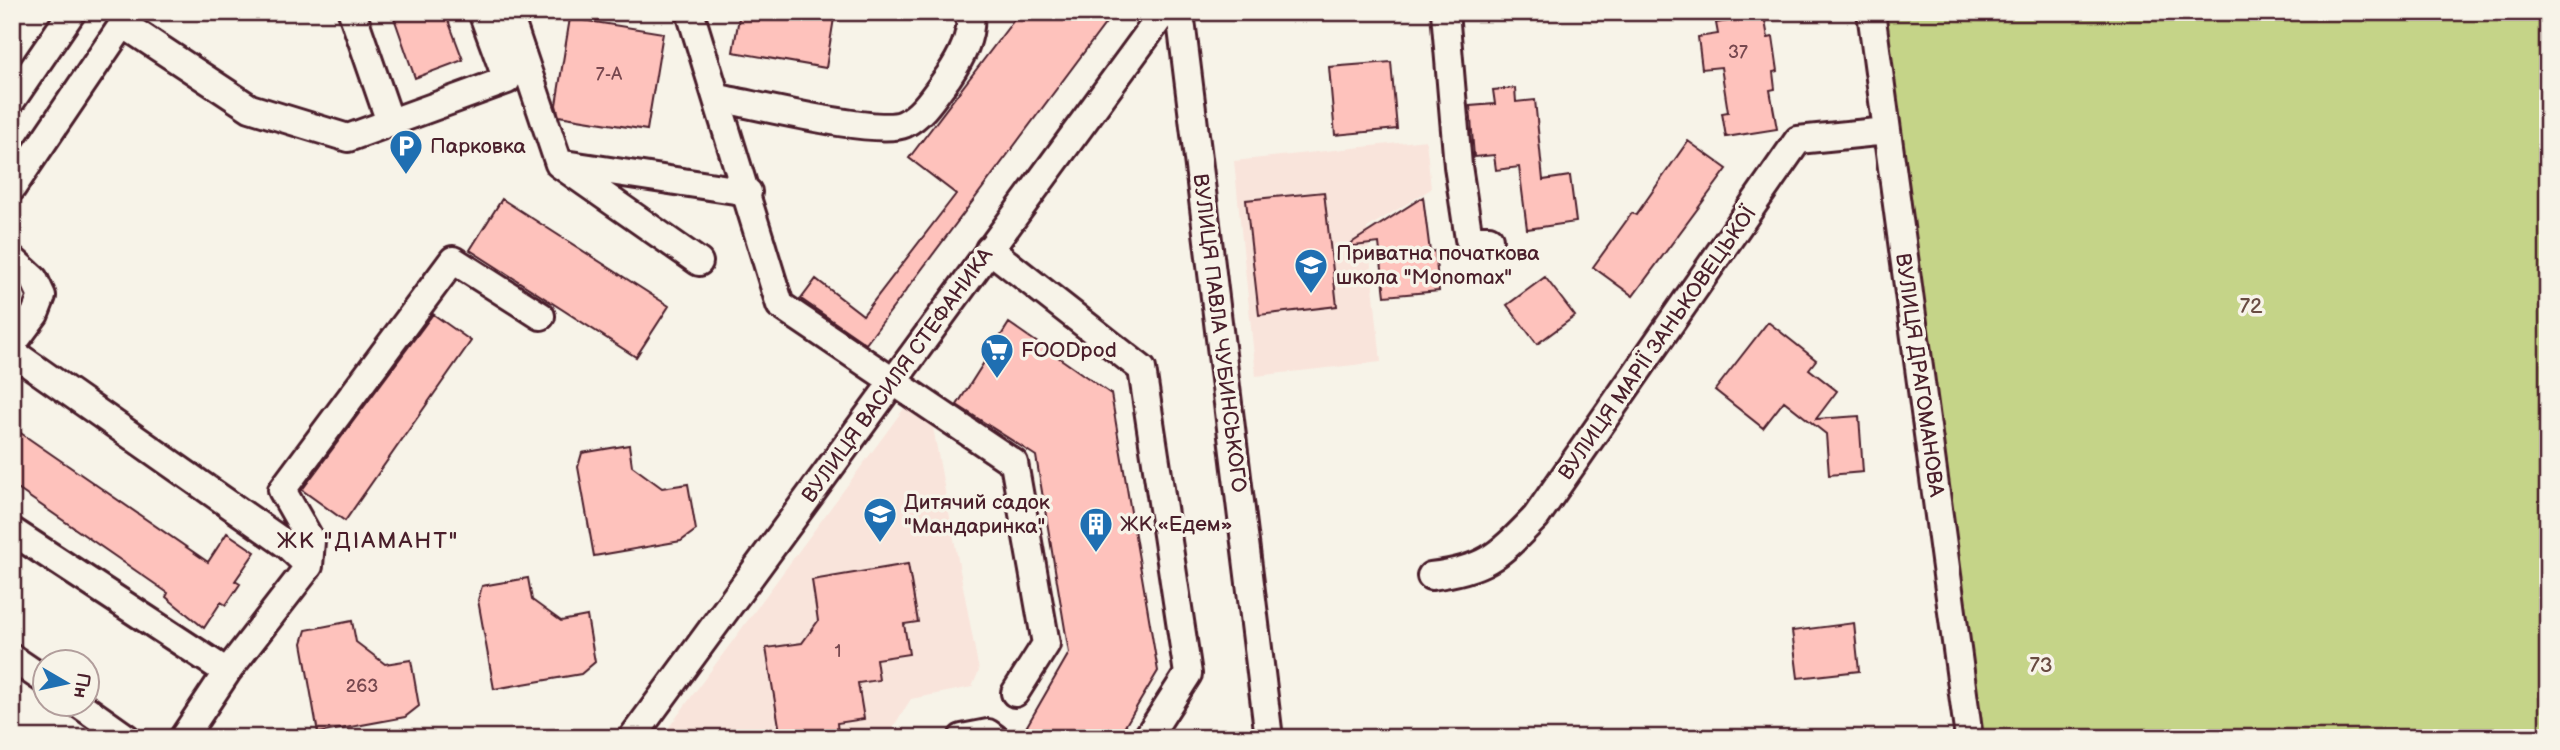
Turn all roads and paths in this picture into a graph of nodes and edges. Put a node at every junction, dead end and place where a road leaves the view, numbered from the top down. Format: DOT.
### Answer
graph roads {
  1 [pos="72,12"];
  2 [pos="352,12"];
  3 [pos="482,12"];
  4 [pos="508,12"];
  5 [pos="690,12"];
  6 [pos="970,12"];
  7 [pos="1164,12"];
  8 [pos="1180,12"];
  9 [pos="1445,12"];
  10 [pos="1871,12"];
  11 [pos="718,98"];
  12 [pos="12,100"];
  13 [pos="390,122"];
  14 [pos="1887,131"];
  15 [pos="559,164"];
  16 [pos="12,188"];
  17 [pos="748,192"];
  18 [pos="1489,239"];
  19 [pos="989,249"];
  20 [pos="12,259"];
  21 [pos="699,262"];
  22 [pos="541,316"];
  23 [pos="12,345"];
  24 [pos="12,352"];
  25 [pos="893,381"];
  26 [pos="12,531"];
  27 [pos="309,566"];
  28 [pos="1431,576"];
  29 [pos="12,658"];
  30 [pos="32,672"];
  31 [pos="227,672"];
  32 [pos="1015,693"];
  33 [pos="98,718"];
  34 [pos="127,738"];
  35 [pos="183,738"];
  36 [pos="632,738"];
  37 [pos="962,738"];
  38 [pos="995,738"];
  39 [pos="1147,738"];
  40 [pos="1269,738"];
  41 [pos="1969,738"];
  1 -- 12 [label="street"];
  2 -- 13 [label="street"];
  3 -- 13 [label="street"];
  4 -- 15 [label="street"];
  5 -- 11 [label="street"];
  6 -- 11 [label="street"];
  7 -- 19 [label="street, ВУЛИЦЯ ВАСИЛЯ СТЕФАНИКА"];
  8 -- 40 [label="street, ВУЛИЦЯ ПАВЛА ЧУБИНСЬКОГО"];
  9 -- 18 [label="street"];
  10 -- 14 [label="street, ВУЛИЦЯ ДРАГОМАНОВА"];
  11 -- 17 [label="street"];
  13 -- 16 [label="street"];
  14 -- 28 [label="street, ВУЛИЦЯ МАРІЇ ЗАНЬКОВЕЦЬКОЇ"];
  14 -- 41 [label="street, ВУЛИЦЯ ДРАГОМАНОВА"];
  15 -- 17 [label="street"];
  15 -- 21 [label="street"];
  17 -- 25 [label="street"];
  19 -- 25 [label="street, ВУЛИЦЯ ВАСИЛЯ СТЕФАНИКА"];
  19 -- 39 [label="street"];
  20 -- 23 [label="street"];
  22 -- 27 [label="street"];
  24 -- 27 [label="street"];
  25 -- 32 [label="street"];
  25 -- 36 [label="street, ВУЛИЦЯ ВАСИЛЯ СТЕФАНИКА"];
  26 -- 31 [label="street"];
  27 -- 31 [label="street"];
  29 -- 30 [label="street"];
  31 -- 35 [label="street"];
  33 -- 34 [label="street"];
  37 -- 38 [label="street"];
}
